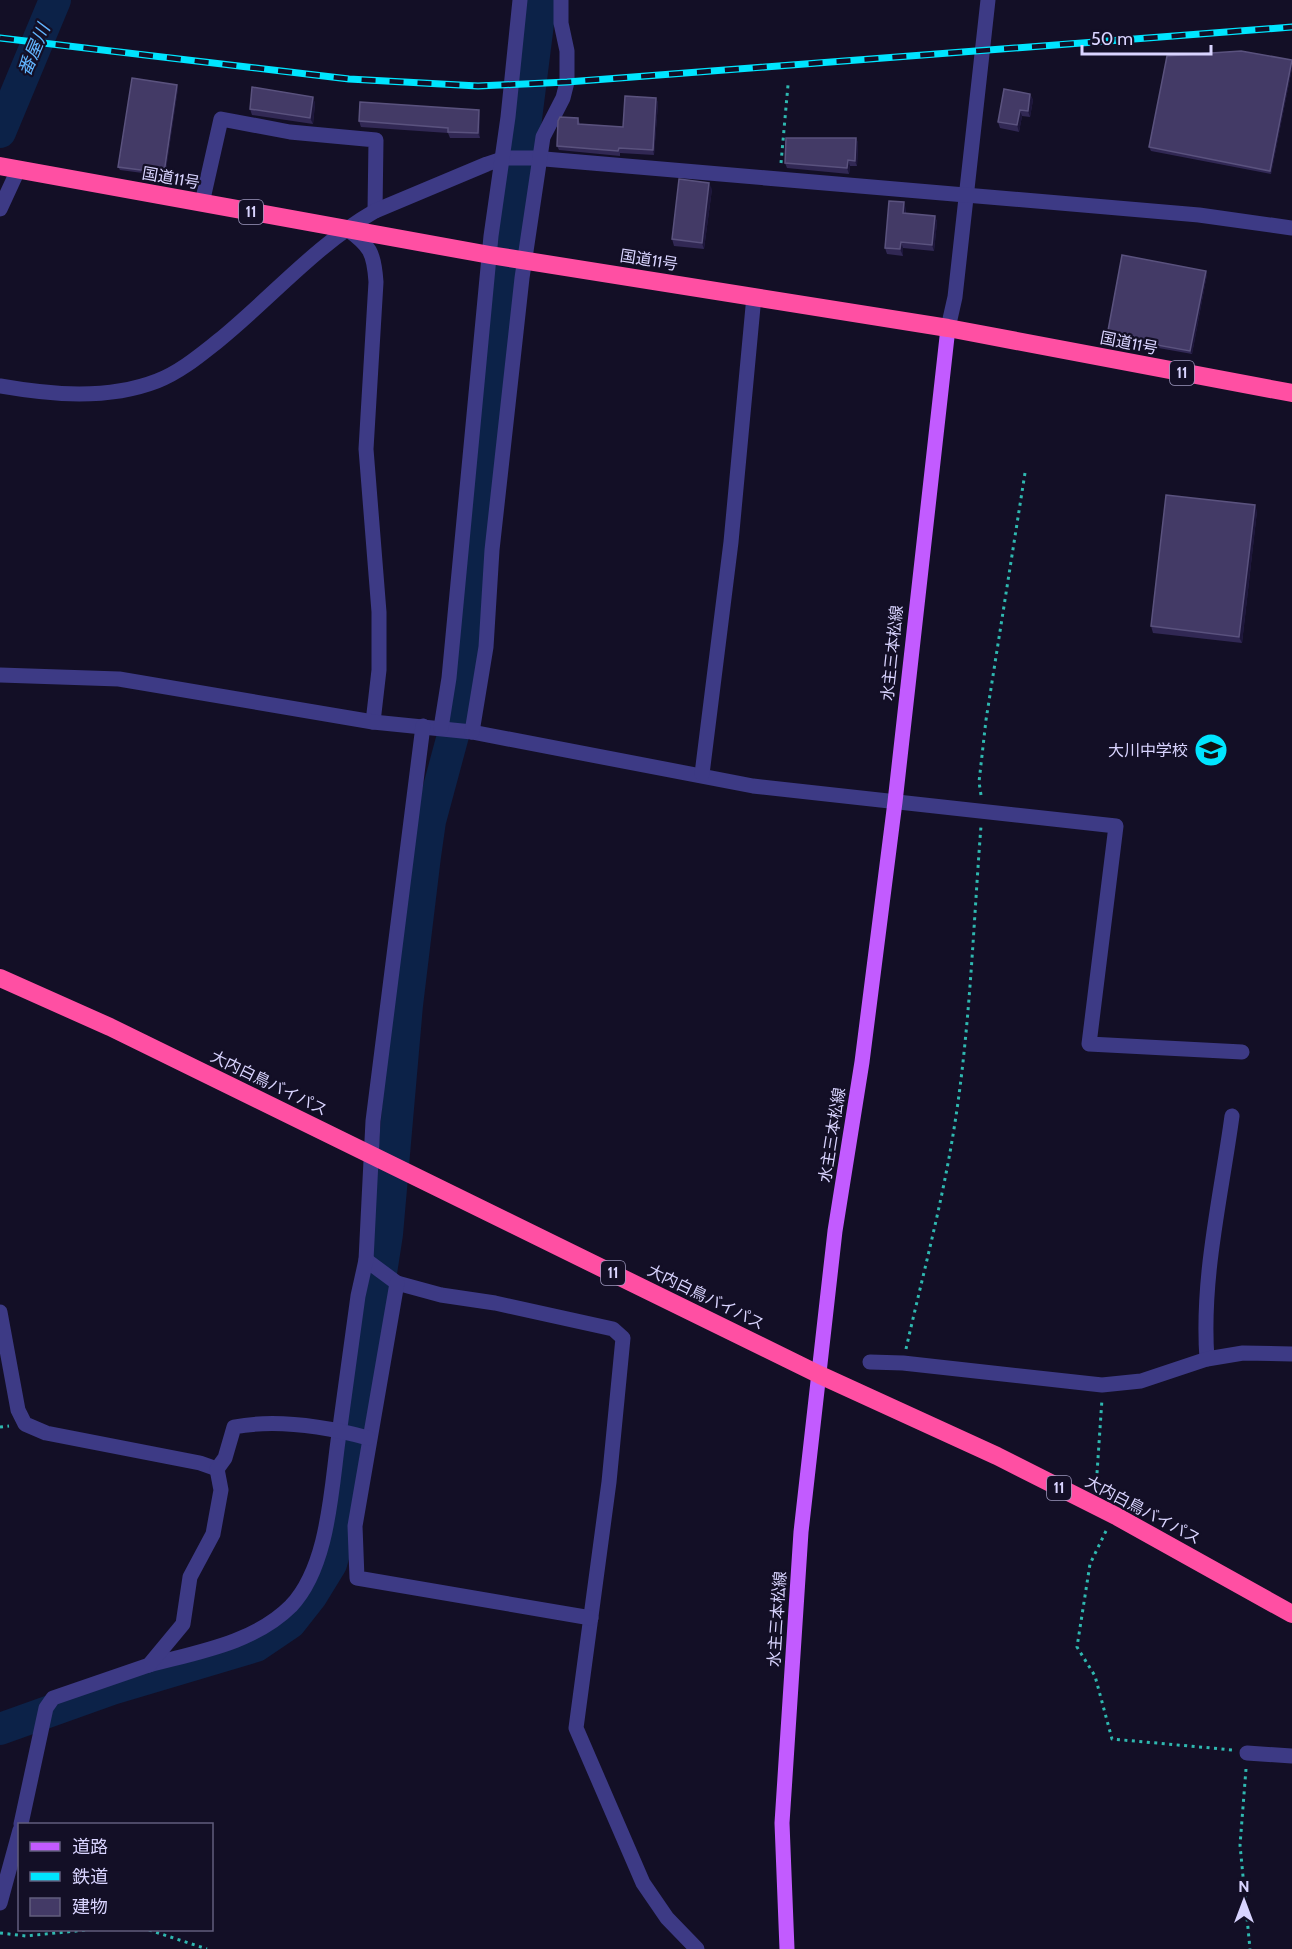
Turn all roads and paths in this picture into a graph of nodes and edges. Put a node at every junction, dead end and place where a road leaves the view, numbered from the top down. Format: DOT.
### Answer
graph roads {
  1 [pos="520,0"];
  2 [pos="561,0"];
  3 [pos="988,0"];
  4 [pos="788,85"];
  5 [pos="503,159"];
  6 [pos="537,159"];
  7 [pos="8,168"];
  8 [pos="780,171"];
  9 [pos="966,197"];
  10 [pos="202,203"];
  11 [pos="0,208"];
  12 [pos="375,211"];
  13 [pos="1292,228"];
  14 [pos="347,229"];
  15 [pos="493,255"];
  16 [pos="523,260"];
  17 [pos="754,296"];
  18 [pos="948,328"];
  19 [pos="0,386"];
  20 [pos="1292,393"];
  21 [pos="1025,473"];
  22 [pos="0,675"];
  23 [pos="373,722"];
  24 [pos="423,726"];
  25 [pos="443,728"];
  26 [pos="470,732"];
  27 [pos="702,774"];
  28 [pos="895,802"];
  29 [pos="982,810"];
  30 [pos="0,978"];
  31 [pos="1242,1052"];
  32 [pos="1232,1116"];
  33 [pos="376,1156"];
  34 [pos="368,1262"];
  35 [pos="395,1281"];
  36 [pos="0,1312"];
  37 [pos="1292,1354"];
  38 [pos="1207,1359"];
  39 [pos="870,1362"];
  40 [pos="903,1363"];
  41 [pos="820,1375"];
  42 [pos="1102,1385"];
  43 [pos="342,1432"];
  44 [pos="366,1437"];
  45 [pos="217,1469"];
  46 [pos="1093,1505"];
  47 [pos="1116,1516"];
  48 [pos="1292,1614"];
  49 [pos="591,1618"];
  50 [pos="149,1665"];
  51 [pos="1247,1753"];
  52 [pos="1292,1756"];
  53 [pos="21,1823"];
  54 [pos="18,1837"];
  55 [pos="0,1903"];
  56 [pos="69,1931"];
  57 [pos="155,1931"];
  58 [pos="0,1934"];
  59 [pos="207,1949"];
  60 [pos="697,1949"];
  61 [pos="787,1949"];
  62 [pos="1250,1949"];
  1 -- 5 [label="street"];
  2 -- 6 [label="street"];
  3 -- 9 [label="street"];
  4 -- 8 [label="path"];
  5 -- 6 [label="street"];
  5 -- 12 [label="street"];
  5 -- 15 [label="street"];
  6 -- 9 [label="street"];
  6 -- 16 [label="street"];
  7 -- 10 [label="highway, 国道11号 / 11"];
  7 -- 11 [label="street"];
  9 -- 13 [label="street"];
  9 -- 18 [label="street"];
  10 -- 12 [label="street"];
  10 -- 14 [label="highway, 国道11号 / 11"];
  12 -- 14 [label="street"];
  14 -- 15 [label="highway, 国道11号 / 11"];
  14 -- 19 [label="street"];
  14 -- 23 [label="street"];
  15 -- 16 [label="highway, 国道11号 / 11"];
  15 -- 25 [label="street"];
  16 -- 17 [label="highway, 国道11号 / 11"];
  16 -- 26 [label="street"];
  17 -- 18 [label="highway, 国道11号 / 11"];
  17 -- 27 [label="street"];
  18 -- 20 [label="highway, 国道11号 / 11"];
  18 -- 28 [label="main road, 水主三本松線"];
  21 -- 29 [label="path"];
  22 -- 23 [label="street"];
  23 -- 24 [label="street"];
  24 -- 25 [label="street"];
  24 -- 33 [label="street"];
  25 -- 26 [label="street"];
  26 -- 27 [label="street"];
  27 -- 28 [label="street"];
  28 -- 29 [label="street"];
  28 -- 41 [label="main road, 水主三本松線"];
  29 -- 31 [label="street"];
  29 -- 40 [label="path"];
  30 -- 33 [label="highway, 大内白鳥バイパス / 11"];
  32 -- 38 [label="street"];
  33 -- 34 [label="street"];
  33 -- 41 [label="highway, 大内白鳥バイパス / 11"];
  34 -- 35 [label="street"];
  34 -- 43 [label="street"];
  35 -- 44 [label="street"];
  35 -- 49 [label="street"];
  36 -- 45 [label="street"];
  37 -- 38 [label="street"];
  38 -- 42 [label="street"];
  39 -- 40 [label="street"];
  40 -- 42 [label="street"];
  41 -- 46 [label="highway, 大内白鳥バイパス / 11"];
  41 -- 61 [label="main road, 水主三本松線"];
  42 -- 46 [label="path"];
  43 -- 44 [label="street"];
  43 -- 45 [label="street"];
  43 -- 50 [label="street"];
  44 -- 49 [label="street"];
  45 -- 50 [label="street"];
  46 -- 47 [label="highway, 大内白鳥バイパス / 11"];
  47 -- 48 [label="highway, 大内白鳥バイパス / 11"];
  47 -- 51 [label="path"];
  49 -- 60 [label="street"];
  50 -- 53 [label="street"];
  51 -- 52 [label="street"];
  51 -- 62 [label="path"];
  54 -- 55 [label="street"];
  56 -- 58 [label="path"];
  57 -- 59 [label="path"];
}
